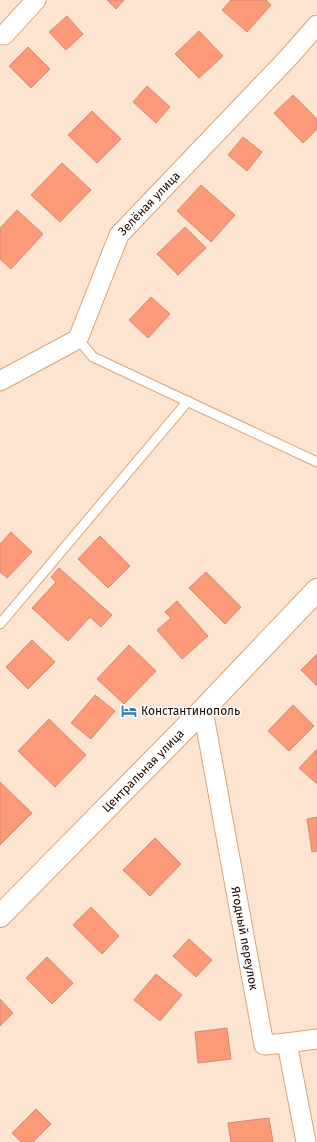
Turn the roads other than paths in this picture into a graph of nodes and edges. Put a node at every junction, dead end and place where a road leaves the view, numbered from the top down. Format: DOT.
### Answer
graph roads {
  1 [pos="36,0"];
  2 [pos="317,25"];
  3 [pos="4,35"];
  4 [pos="78,339"];
  5 [pos="0,381"];
  6 [pos="188,401"];
  7 [pos="317,462"];
  8 [pos="317,590"];
  9 [pos="0,624"];
  10 [pos="203,710"];
  11 [pos="0,916"];
  12 [pos="317,1039"];
  13 [pos="287,1042"];
  14 [pos="306,1142"];
  1 -- 3 [label="street"];
  2 -- 4 [label="street, Зелёная улица"];
  4 -- 5 [label="street"];
  4 -- 6 [label="lane"];
  6 -- 7 [label="lane"];
  6 -- 9 [label="lane"];
  8 -- 10 [label="street, Центральная улица"];
  10 -- 11 [label="street, Центральная улица"];
  10 -- 13 [label="street, Ягодный переулок"];
  12 -- 13 [label="street"];
  13 -- 14 [label="street"];
}
